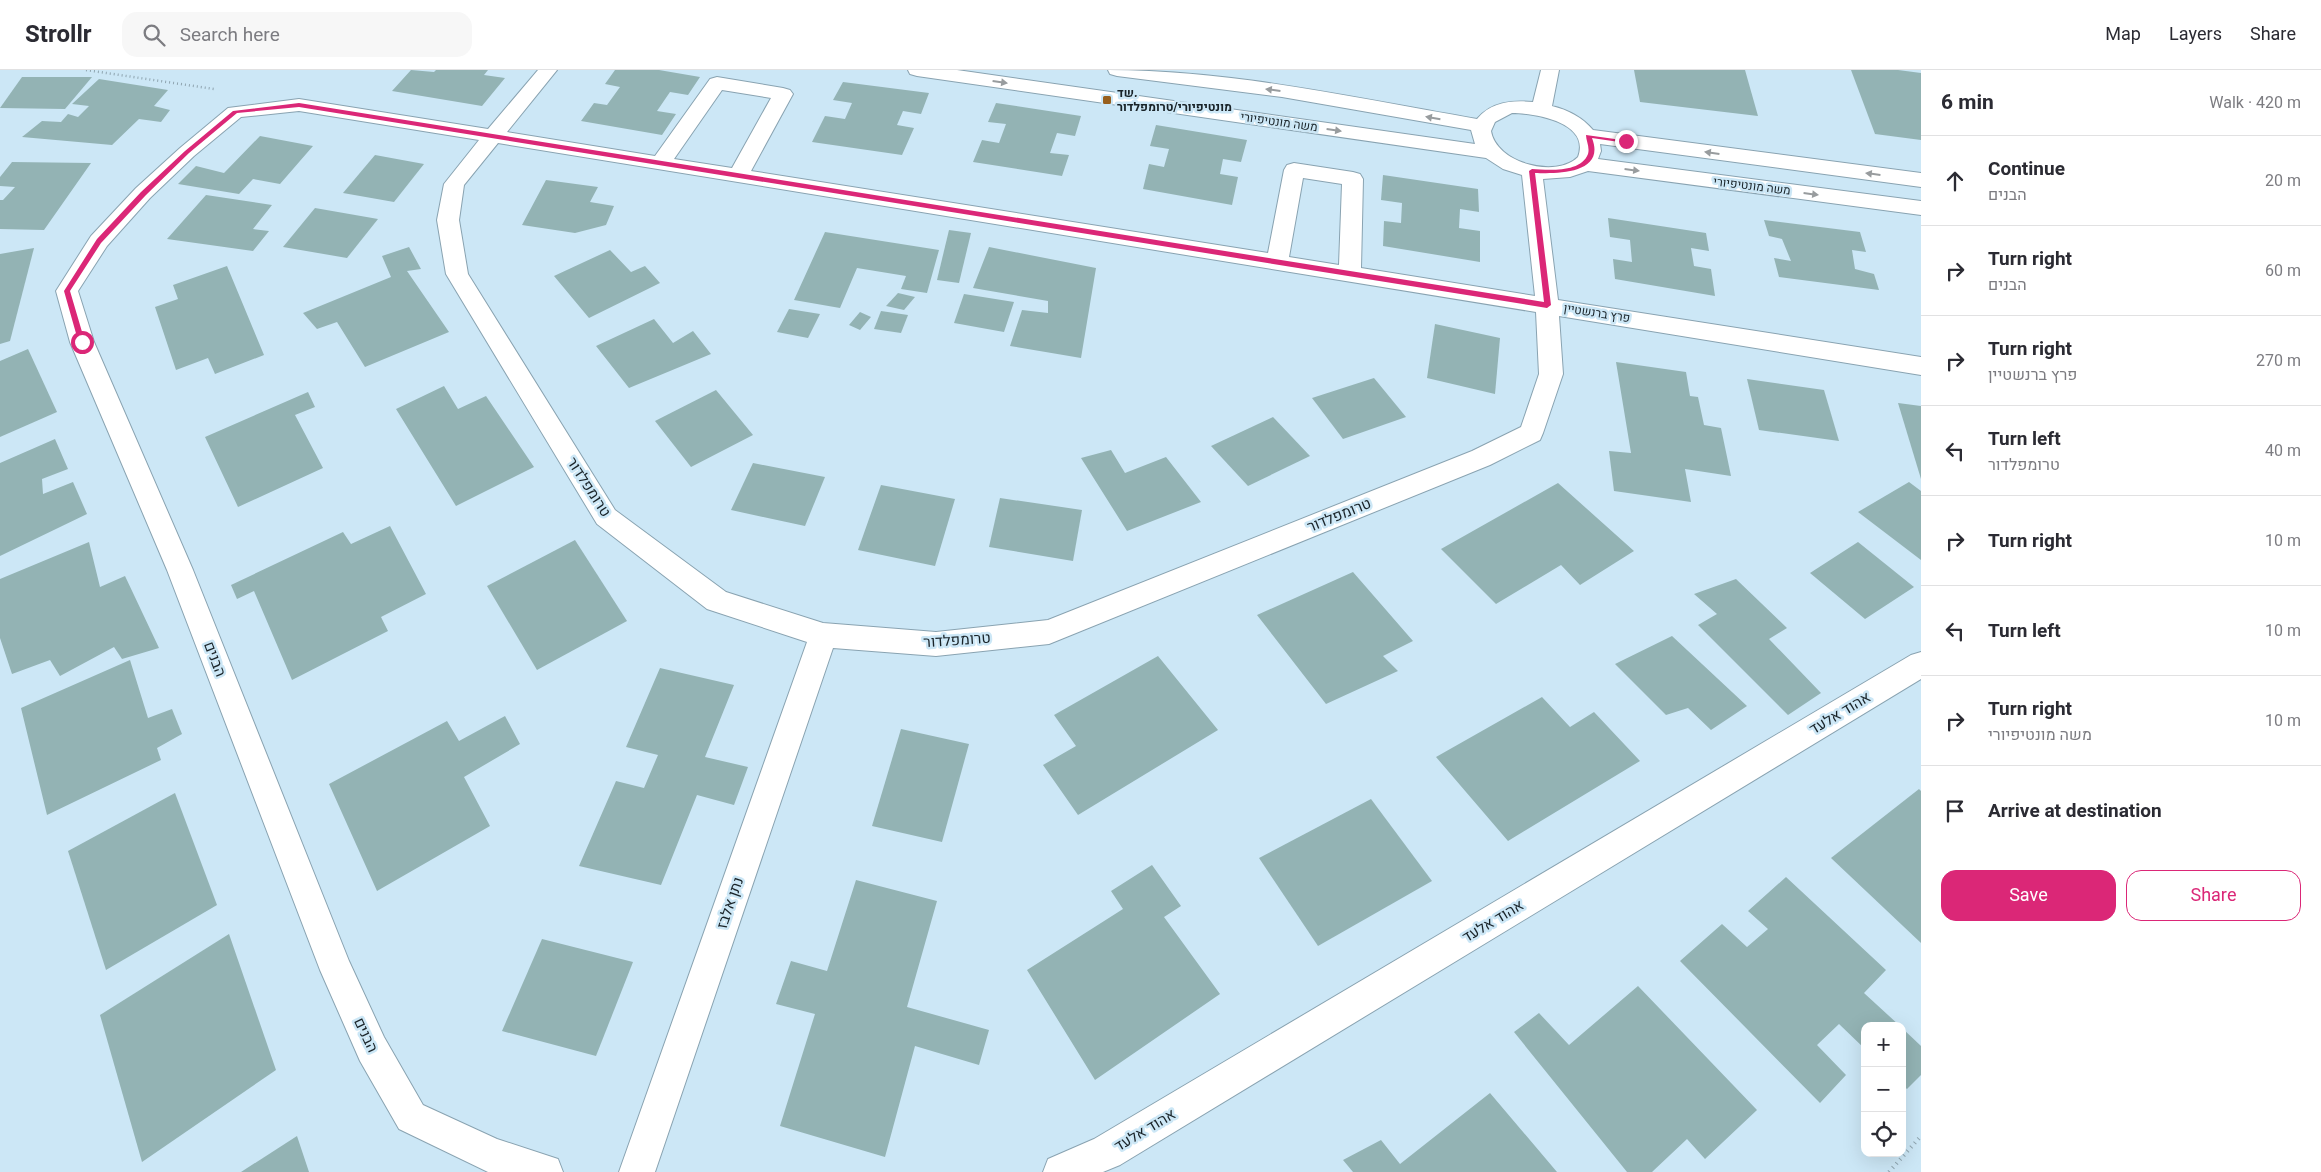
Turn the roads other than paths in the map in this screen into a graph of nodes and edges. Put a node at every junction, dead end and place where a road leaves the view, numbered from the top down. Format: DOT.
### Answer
graph roads {
  1 [pos="548,70"];
  2 [pos="917,70"];
  3 [pos="1116,70"];
  4 [pos="1550,70"];
  5 [pos="1541,109"];
  6 [pos="235,112"];
  7 [pos="1481,126"];
  8 [pos="1588,136"];
  9 [pos="492,137"];
  10 [pos="1493,153"];
  11 [pos="660,164"];
  12 [pos="1584,164"];
  13 [pos="1532,171"];
  14 [pos="738,176"];
  15 [pos="1921,180"];
  16 [pos="1921,208"];
  17 [pos="1277,262"];
  18 [pos="1350,274"];
  19 [pos="1547,305"];
  20 [pos="1921,366"];
  21 [pos="822,635"];
  22 [pos="1921,664"];
  23 [pos="545,1172"];
  24 [pos="637,1172"];
  25 [pos="1061,1172"];
  1 -- 9 [label="street, טרומפלדור"];
  2 -- 10 [label="street, משה מונטיפיורי, one-way"];
  7 -- 3 [label="street, משה מונטיפיורי, one-way"];
  4 -- 5 [label="street"];
  5 -- 7 [label="street"];
  5 -- 8 [label="street"];
  6 -- 9 [label="street, פרץ ברנשטיין"];
  6 -- 23 [label="street, הבנים"];
  7 -- 10 [label="street"];
  8 -- 12 [label="street"];
  15 -- 8 [label="street, משה מונטיפיורי, one-way"];
  9 -- 11 [label="street, פרץ ברנשטיין"];
  9 -- 21 [label="street, טרומפלדור"];
  10 -- 13 [label="street"];
  11 -- 14 [label="street, פרץ ברנשטיין"];
  11 -- 14 [label="street"];
  12 -- 13 [label="street"];
  12 -- 16 [label="street, משה מונטיפיורי, one-way"];
  13 -- 19 [label="street, טרומפלדור"];
  14 -- 17 [label="street, פרץ ברנשטיין"];
  17 -- 18 [label="street, פרץ ברנשטיין"];
  17 -- 18 [label="street"];
  18 -- 19 [label="street, פרץ ברנשטיין"];
  19 -- 20 [label="street, פרץ ברנשטיין"];
  19 -- 21 [label="street, טרומפלדור"];
  21 -- 24 [label="street, נתן אלבז"];
  22 -- 25 [label="street, אהוד אלעד"];
}
